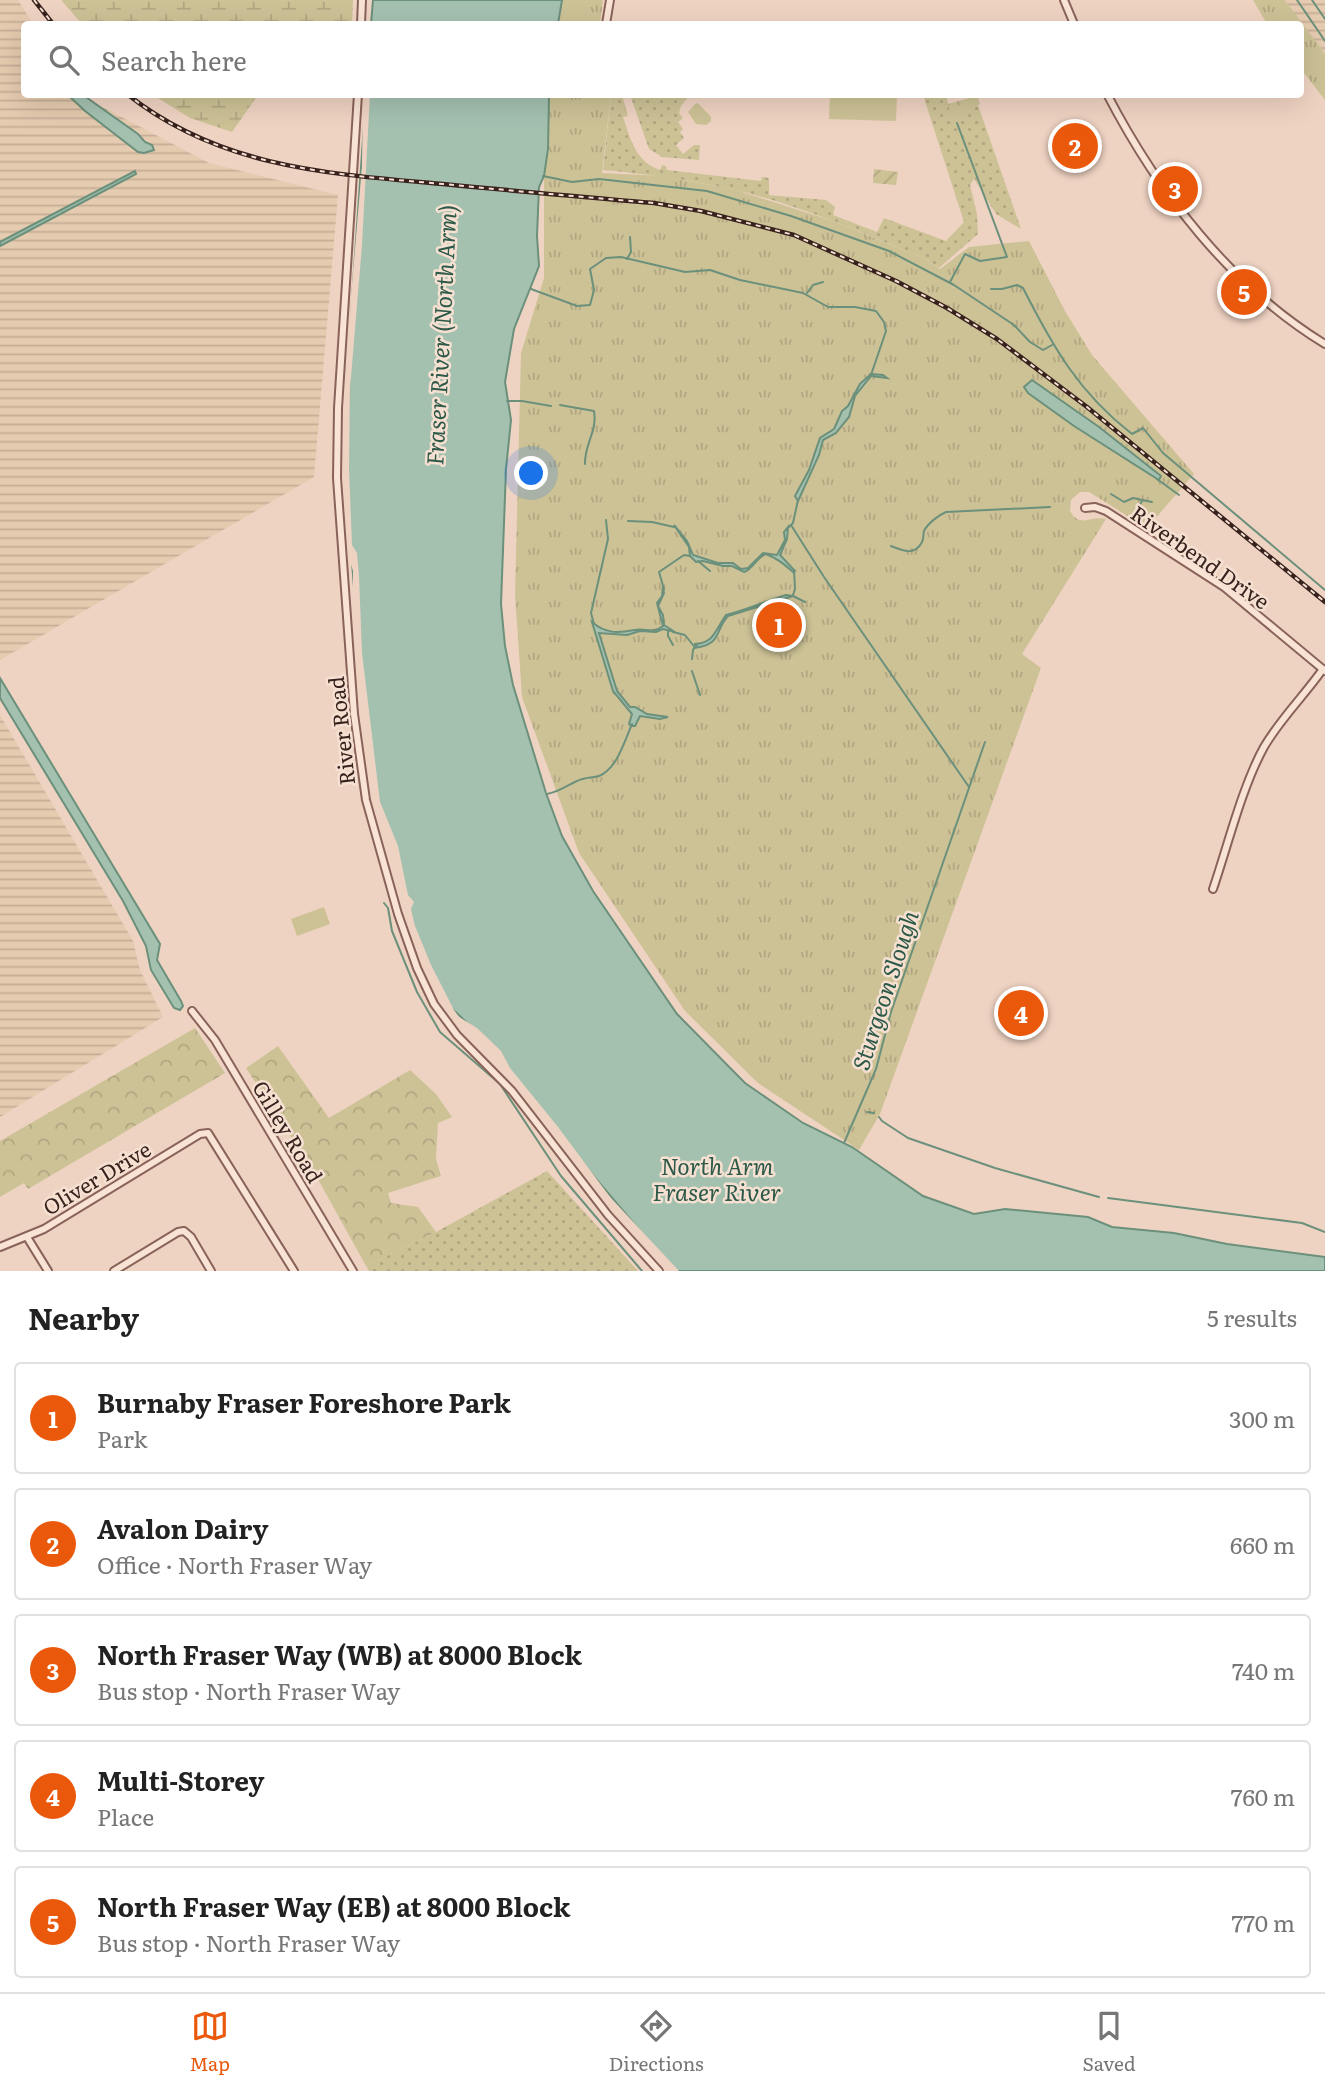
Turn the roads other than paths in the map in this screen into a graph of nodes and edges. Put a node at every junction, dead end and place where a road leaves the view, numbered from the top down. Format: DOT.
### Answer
graph roads {
  1 [pos="362,0"];
  2 [pos="610,0"];
  3 [pos="1064,0"];
  4 [pos="361,21"];
  5 [pos="607,21"];
  6 [pos="1073,21"];
  7 [pos="358,98"];
  8 [pos="1109,98"];
  9 [pos="1325,344"];
  10 [pos="1085,508"];
  11 [pos="1324,670"];
  12 [pos="1213,889"];
  13 [pos="192,1011"];
  14 [pos="27,1237"];
  15 [pos="0,1247"];
  16 [pos="126,1264"];
  17 [pos="48,1271"];
  18 [pos="114,1271"];
  19 [pos="130,1271"];
  20 [pos="211,1271"];
  21 [pos="294,1271"];
  22 [pos="352,1271"];
  23 [pos="659,1271"];
  1 -- 4 [label="street"];
  2 -- 5 [label="street"];
  3 -- 6 [label="street"];
  7 -- 23 [label="street, River Road"];
  8 -- 9 [label="street"];
  10 -- 11 [label="street, Riverbend Drive"];
  11 -- 12 [label="street"];
  13 -- 22 [label="street, Gilley Road"];
  14 -- 15 [label="street, Oliver Drive"];
  14 -- 17 [label="street"];
  14 -- 21 [label="street, Oliver Drive"];
  16 -- 18 [label="street"];
  16 -- 19 [label="street"];
  16 -- 20 [label="street"];
}
